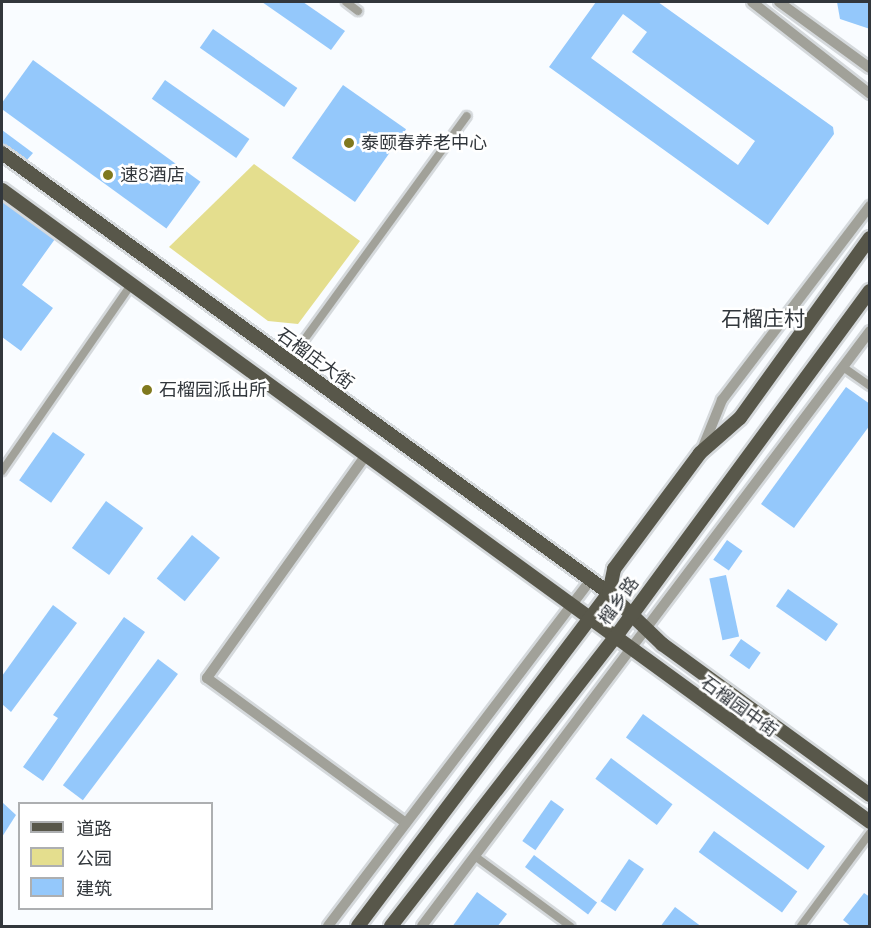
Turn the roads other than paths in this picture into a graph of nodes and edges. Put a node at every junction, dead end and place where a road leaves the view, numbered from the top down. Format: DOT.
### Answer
graph roads {
  1 [pos="346,2"];
  2 [pos="752,2"];
  3 [pos="779,2"];
  4 [pos="358,11"];
  5 [pos="870,68"];
  6 [pos="870,94"];
  7 [pos="467,116"];
  8 [pos="2,153"];
  9 [pos="2,190"];
  10 [pos="870,206"];
  11 [pos="870,238"];
  12 [pos="131,285"];
  13 [pos="870,291"];
  14 [pos="870,331"];
  15 [pos="288,362"];
  16 [pos="843,367"];
  17 [pos="870,386"];
  18 [pos="700,453"];
  19 [pos="366,455"];
  20 [pos="2,471"];
  21 [pos="591,579"];
  22 [pos="609,593"];
  23 [pos="571,606"];
  24 [pos="632,615"];
  25 [pos="589,620"];
  26 [pos="649,631"];
  27 [pos="614,639"];
  28 [pos="633,653"];
  29 [pos="870,795"];
  30 [pos="870,822"];
  31 [pos="406,823"];
  32 [pos="870,833"];
  33 [pos="476,857"];
  34 [pos="328,927"];
  35 [pos="358,927"];
  36 [pos="391,927"];
  37 [pos="422,927"];
  38 [pos="570,927"];
  39 [pos="801,927"];
  1 -- 4 [label="street"];
  2 -- 6 [label="street"];
  3 -- 5 [label="street"];
  7 -- 15 [label="street"];
  8 -- 15 [label="main road, 石榴庄大街"];
  9 -- 12 [label="main road"];
  10 -- 18 [label="street, 榴乡路"];
  11 -- 18 [label="main road, 榴乡路"];
  12 -- 19 [label="main road"];
  12 -- 20 [label="street"];
  13 -- 24 [label="main road, 榴乡路"];
  14 -- 16 [label="street"];
  15 -- 21 [label="main road, 石榴庄大街"];
  16 -- 17 [label="street"];
  16 -- 26 [label="street"];
  18 -- 22 [label="main road, 榴乡路"];
  19 -- 23 [label="main road"];
  19 -- 31 [label="street"];
  21 -- 22 [label="main road, 石榴庄大街"];
  21 -- 23 [label="street, 榴乡路"];
  22 -- 24 [label="main road, 石榴园中街"];
  22 -- 25 [label="main road, 榴乡路"];
  23 -- 25 [label="main road"];
  23 -- 31 [label="street, 榴乡路"];
  24 -- 26 [label="main road, 石榴园中街"];
  24 -- 27 [label="main road, 榴乡路"];
  25 -- 27 [label="main road, 石榴园中街"];
  25 -- 35 [label="main road, 榴乡路"];
  26 -- 28 [label="street"];
  26 -- 29 [label="main road, 石榴园中街"];
  27 -- 28 [label="main road, 石榴园中街"];
  27 -- 36 [label="main road, 榴乡路"];
  28 -- 30 [label="main road, 石榴园中街"];
  28 -- 33 [label="street"];
  31 -- 34 [label="street, 榴乡路"];
  32 -- 39 [label="street"];
  33 -- 37 [label="street"];
  33 -- 38 [label="street"];
}
